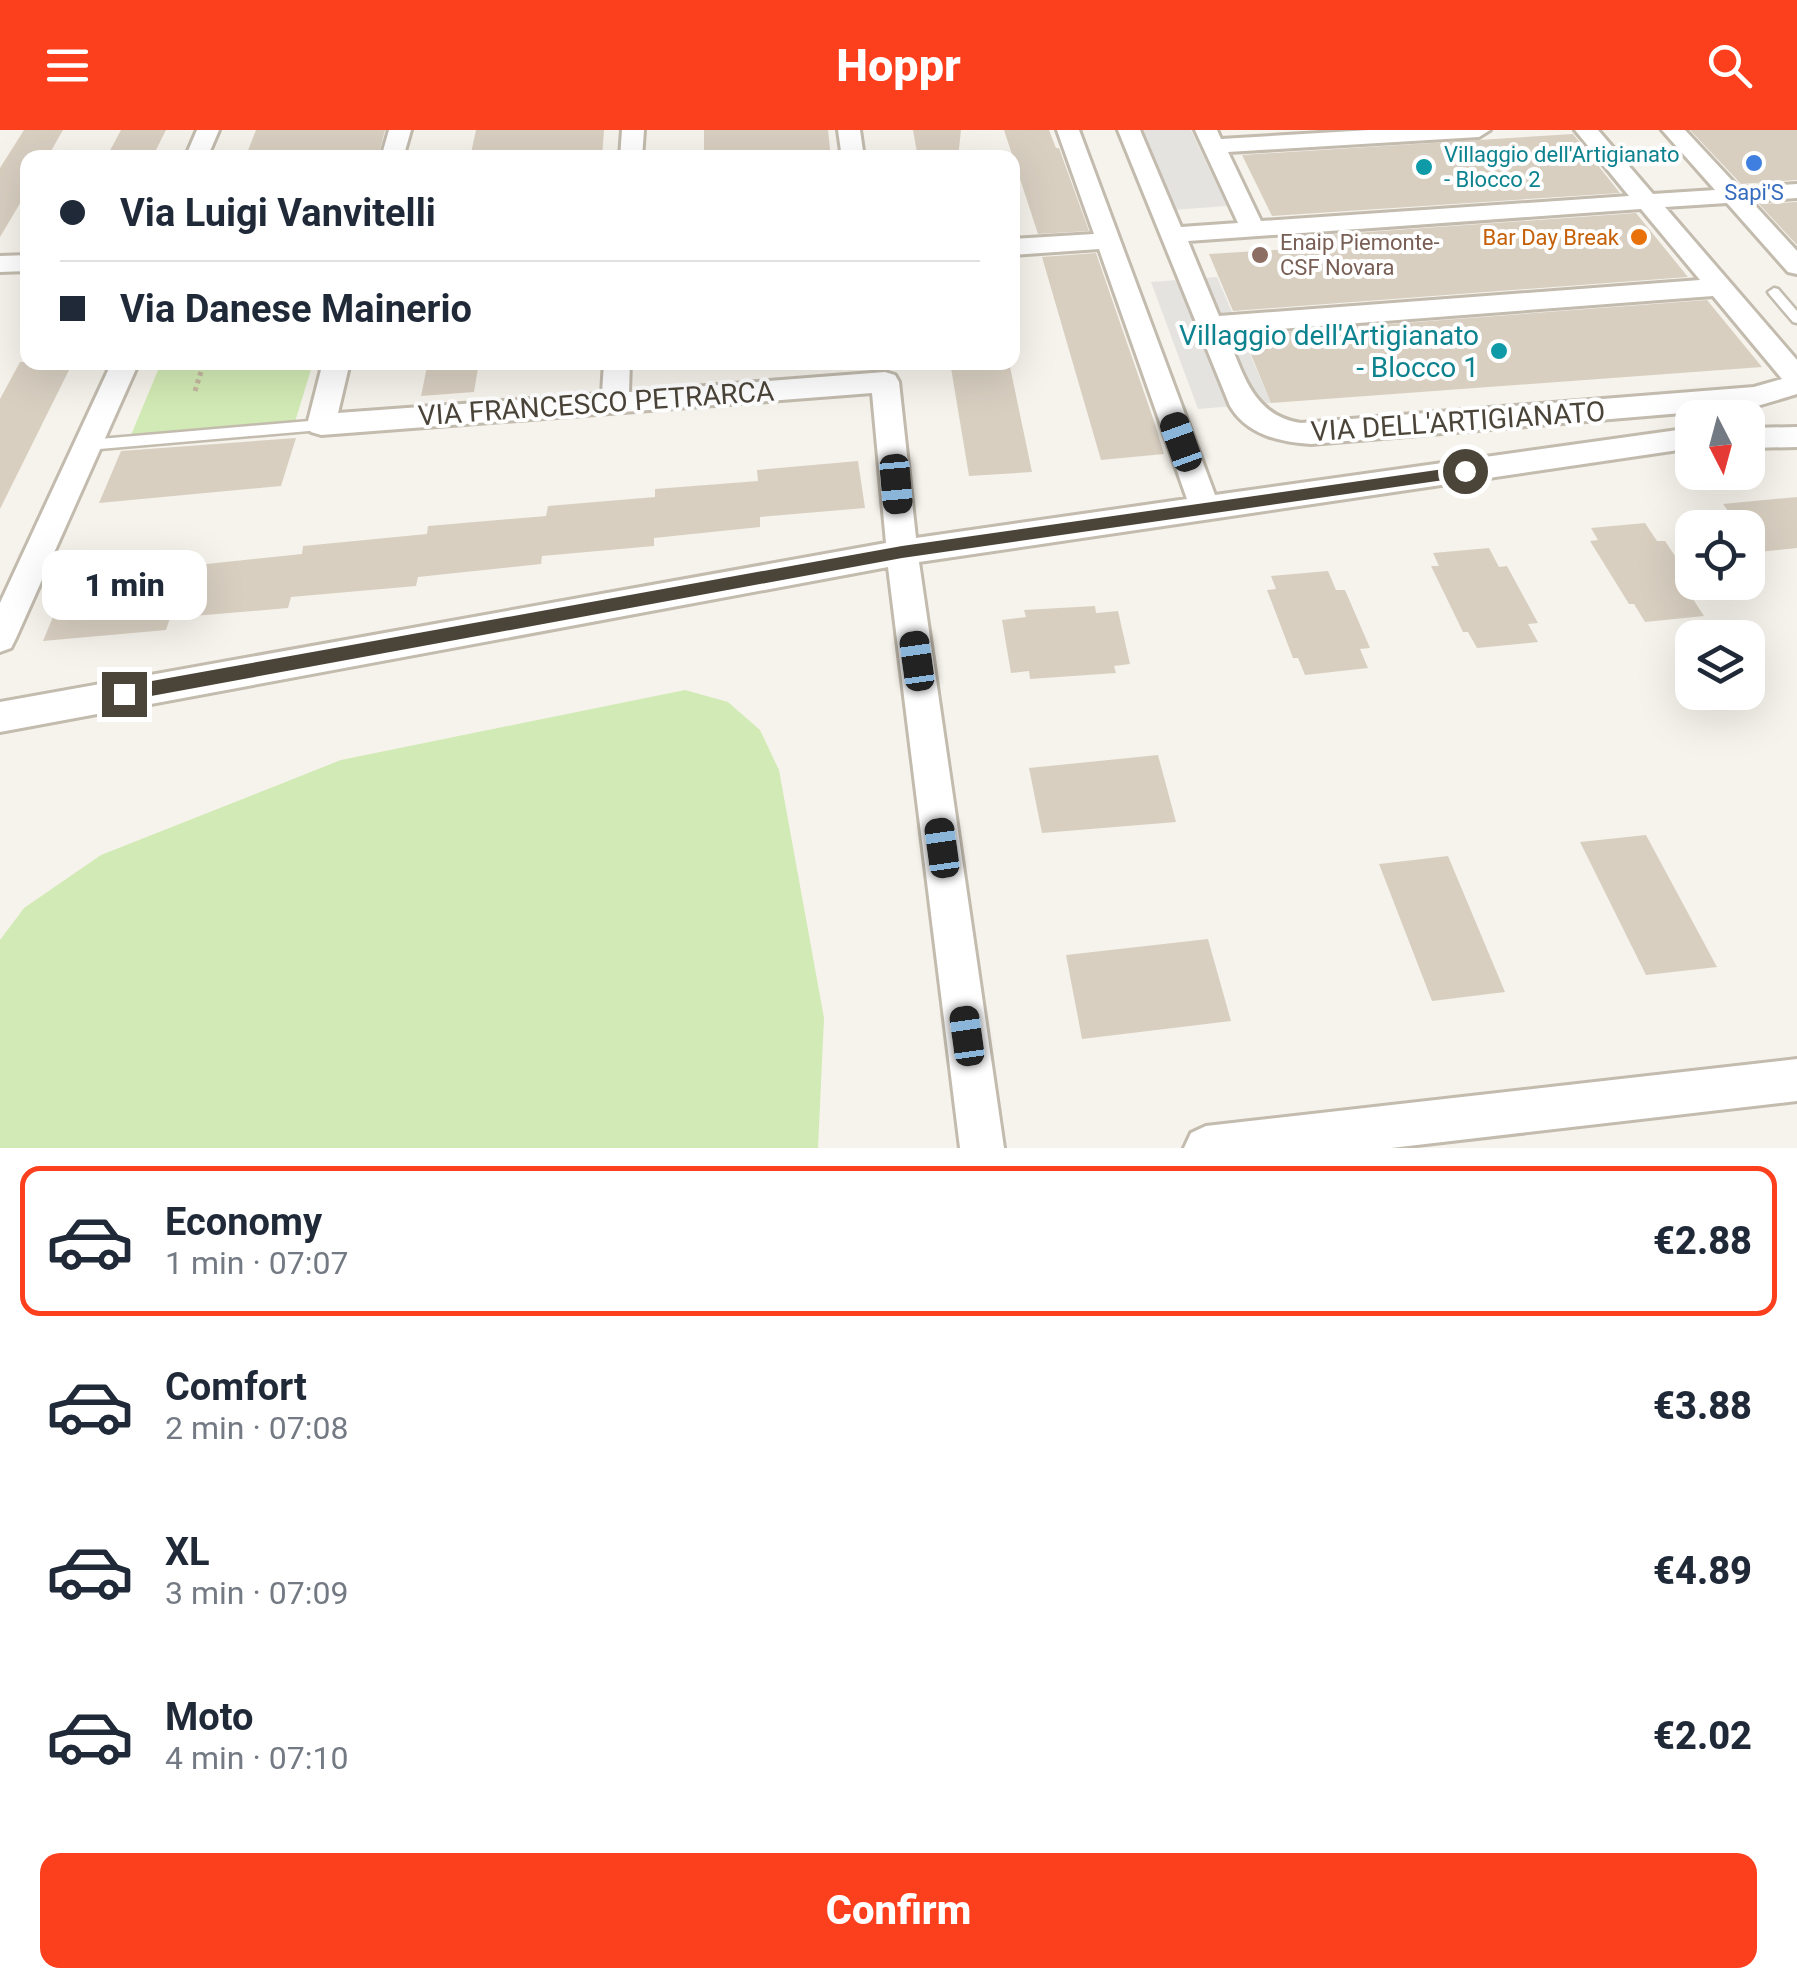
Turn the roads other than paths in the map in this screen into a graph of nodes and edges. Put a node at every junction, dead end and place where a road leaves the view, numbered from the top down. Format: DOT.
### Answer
graph roads {
  1 [pos="1068,130"];
  2 [pos="1129,130"];
  3 [pos="1479,130"];
  4 [pos="1586,130"];
  5 [pos="1673,130"];
  6 [pos="1210,138"];
  7 [pos="1797,190"];
  8 [pos="1732,195"];
  9 [pos="1645,201"];
  10 [pos="1253,229"];
  11 [pos="1172,234"];
  12 [pos="1108,241"];
  13 [pos="1020,246"];
  14 [pos="1797,266"];
  15 [pos="1720,288"];
  16 [pos="1774,292"];
  17 [pos="1797,319"];
  18 [pos="1210,326"];
  19 [pos="122,370"];
  20 [pos="336,370"];
  21 [pos="617,370"];
  22 [pos="884,372"];
  23 [pos="1797,381"];
  24 [pos="615,400"];
  25 [pos="321,425"];
  26 [pos="1797,437"];
  27 [pos="1765,438"];
  28 [pos="1675,441"];
  29 [pos="88,445"];
  30 [pos="1206,510"];
  31 [pos="902,552"];
  32 [pos="0,638"];
  33 [pos="0,716"];
  34 [pos="1797,1080"];
  35 [pos="982,1148"];
  36 [pos="1206,1148"];
  1 -- 12 [label="street"];
  2 -- 11 [label="street, VIA DELL'ARTIGIANATO"];
  3 -- 6 [label="street"];
  4 -- 9 [label="street"];
  5 -- 8 [label="street"];
  6 -- 10 [label="street"];
  7 -- 8 [label="street"];
  8 -- 9 [label="street"];
  8 -- 14 [label="street"];
  9 -- 10 [label="street"];
  9 -- 15 [label="street"];
  10 -- 11 [label="street"];
  11 -- 18 [label="street, VIA DELL'ARTIGIANATO"];
  12 -- 13 [label="street"];
  12 -- 30 [label="street"];
  15 -- 18 [label="street"];
  15 -- 23 [label="street"];
  16 -- 17 [label="lane"];
  18 -- 23 [label="street, VIA DELL'ARTIGIANATO"];
  19 -- 29 [label="street"];
  20 -- 25 [label="street"];
  21 -- 24 [label="street"];
  22 -- 24 [label="street, VIA FRANCESCO PETRARCA"];
  22 -- 31 [label="street, VIA FRANCESCO PETRARCA"];
  24 -- 25 [label="street, VIA FRANCESCO PETRARCA"];
  25 -- 29 [label="lane"];
  26 -- 27 [label="street"];
  28 -- 30 [label="street"];
  29 -- 32 [label="street"];
  30 -- 31 [label="street"];
  31 -- 33 [label="street"];
  31 -- 35 [label="street, VIA FRANCESCO PETRARCA"];
  34 -- 36 [label="street"];
}
